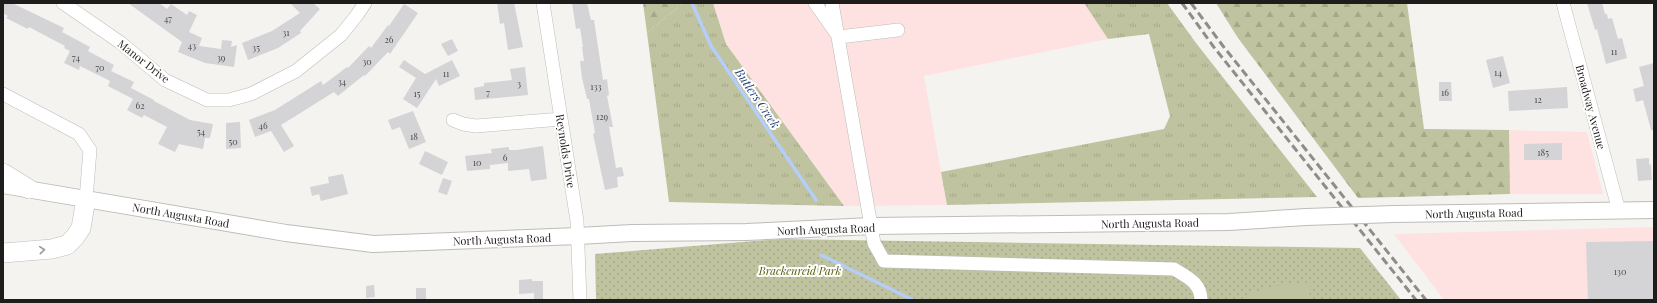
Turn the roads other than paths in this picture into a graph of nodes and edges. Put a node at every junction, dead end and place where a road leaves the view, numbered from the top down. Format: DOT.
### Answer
graph roads {
  1 [pos="63,3"];
  2 [pos="365,3"];
  3 [pos="543,3"];
  4 [pos="815,3"];
  5 [pos="832,3"];
  6 [pos="1563,3"];
  7 [pos="898,30"];
  8 [pos="839,37"];
  9 [pos="3,94"];
  10 [pos="561,119"];
  11 [pos="453,120"];
  12 [pos="3,173"];
  13 [pos="3,185"];
  14 [pos="29,189"];
  15 [pos="86,199"];
  16 [pos="1654,210"];
  17 [pos="1619,211"];
  18 [pos="871,226"];
  19 [pos="578,236"];
  20 [pos="3,253"];
  21 [pos="580,300"];
  22 [pos="1201,300"];
  1 -- 2 [label="street, Manor Drive"];
  3 -- 10 [label="street, Reynolds Drive"];
  4 -- 8 [label="street"];
  5 -- 8 [label="street"];
  6 -- 17 [label="street, Broadway Avenue"];
  7 -- 8 [label="street"];
  8 -- 18 [label="street"];
  9 -- 15 [label="street"];
  10 -- 11 [label="street"];
  10 -- 19 [label="street, Reynolds Drive"];
  12 -- 14 [label="highway"];
  13 -- 14 [label="main road, North Augusta Road"];
  14 -- 15 [label="main road, North Augusta Road"];
  15 -- 19 [label="main road, North Augusta Road"];
  20 -- 15 [label="highway, one-way"];
  16 -- 17 [label="main road, North Augusta Road"];
  17 -- 18 [label="main road, North Augusta Road, bridge"];
  18 -- 19 [label="main road, North Augusta Road"];
  18 -- 22 [label="street"];
  19 -- 21 [label="street, Reynolds Drive"];
}
